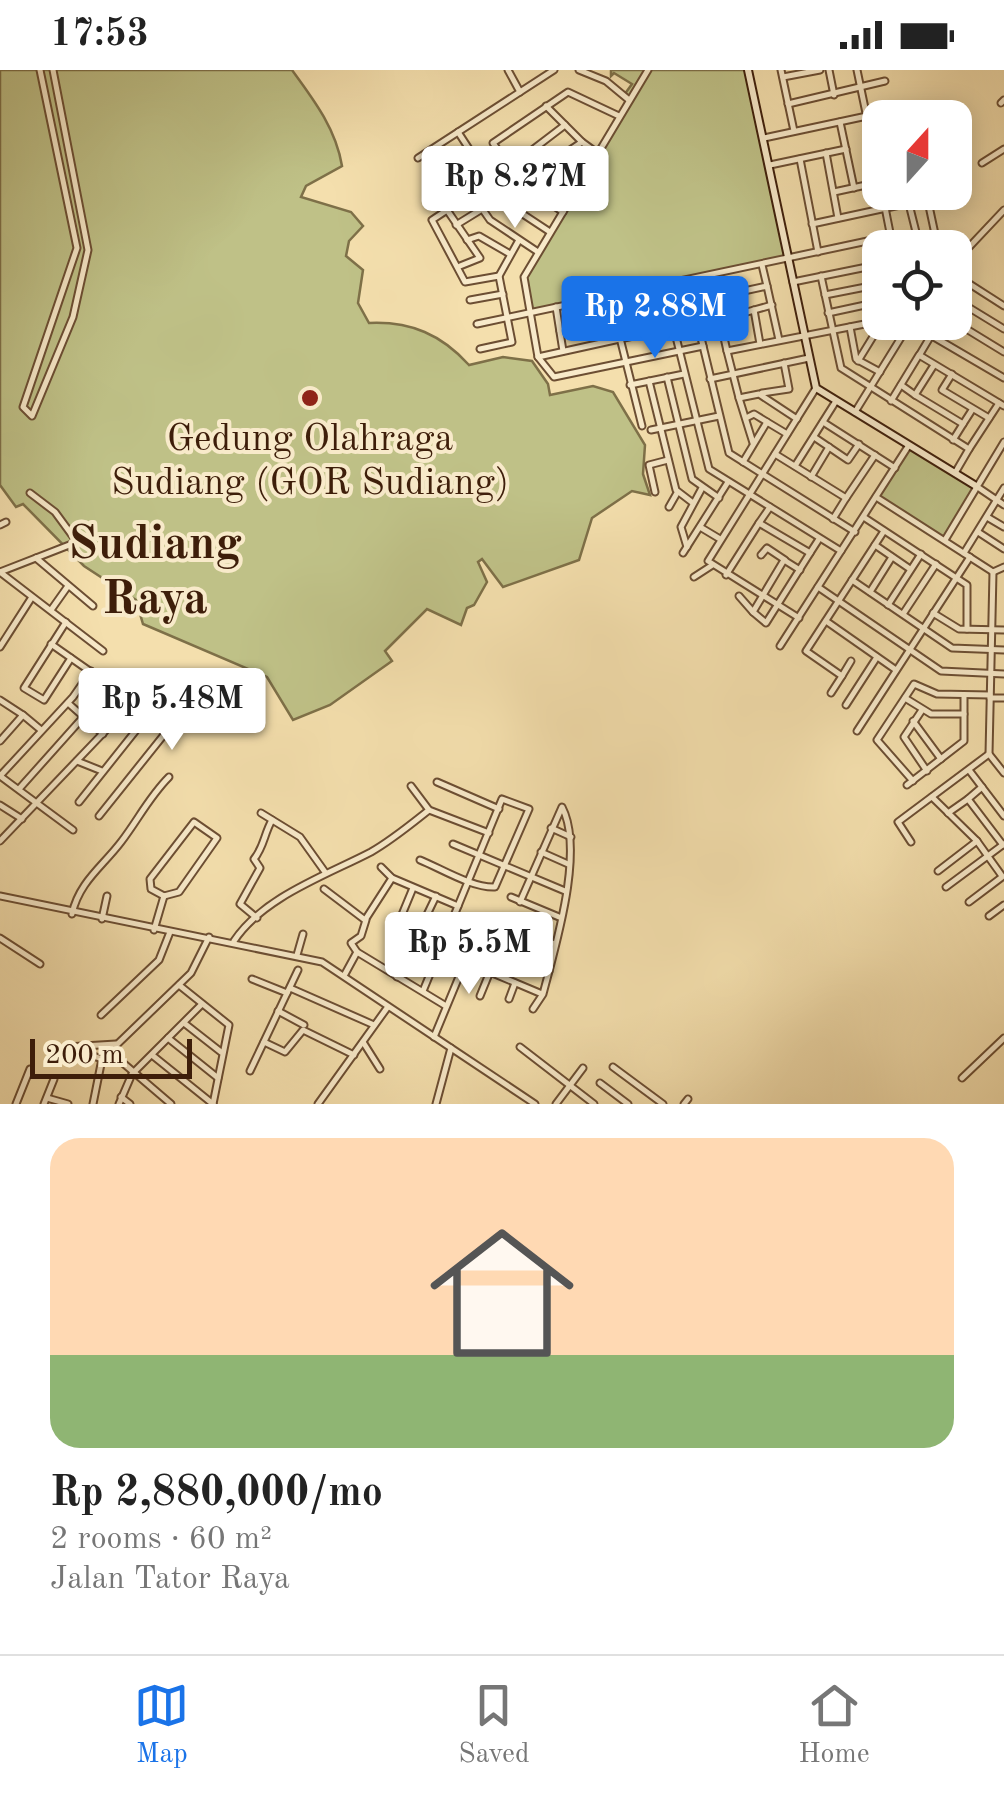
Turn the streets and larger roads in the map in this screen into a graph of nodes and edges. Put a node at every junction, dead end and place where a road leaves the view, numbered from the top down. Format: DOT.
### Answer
graph roads {
  1 [pos="40,70"];
  2 [pos="53,70"];
  3 [pos="508,70"];
  4 [pos="554,70"];
  5 [pos="580,70"];
  6 [pos="648,70"];
  7 [pos="748,70"];
  8 [pos="820,70"];
  9 [pos="829,70"];
  10 [pos="857,70"];
  11 [pos="808,71"];
  12 [pos="782,74"];
  13 [pos="884,81"];
  14 [pos="862,89"];
  15 [pos="520,92"];
  16 [pos="834,94"];
  17 [pos="629,100"];
  18 [pos="864,100"];
  19 [pos="788,104"];
  20 [pos="546,106"];
  21 [pos="619,116"];
  22 [pos="862,117"];
  23 [pos="840,122"];
  24 [pos="565,125"];
  25 [pos="458,132"];
  26 [pos="794,132"];
  27 [pos="764,138"];
  28 [pos="582,142"];
  29 [pos="846,148"];
  30 [pos="1004,149"];
  31 [pos="470,151"];
  32 [pos="597,153"];
  33 [pos="826,153"];
  34 [pos="418,158"];
  35 [pos="800,159"];
  36 [pos="982,163"];
  37 [pos="770,165"];
  38 [pos="490,181"];
  39 [pos="862,186"];
  40 [pos="854,188"];
  41 [pos="834,192"];
  42 [pos="471,194"];
  43 [pos="482,209"];
  44 [pos="447,210"];
  45 [pos="880,210"];
  46 [pos="1004,210"];
  47 [pos="563,212"];
  48 [pos="838,218"];
  49 [pos="812,224"];
  50 [pos="456,225"];
  51 [pos="550,232"];
  52 [pos="467,240"];
  53 [pos="519,240"];
  54 [pos="862,242"];
  55 [pos="972,244"];
  56 [pos="538,252"];
  57 [pos="818,252"];
  58 [pos="510,254"];
  59 [pos="787,259"];
  60 [pos="762,264"];
  61 [pos="460,266"];
  62 [pos="862,268"];
  63 [pos="500,276"];
  64 [pos="821,276"];
  65 [pos="687,280"];
  66 [pos="793,282"];
  67 [pos="767,286"];
  68 [pos="972,286"];
  69 [pos="862,287"];
  70 [pos="503,294"];
  71 [pos="825,294"];
  72 [pos="715,298"];
  73 [pos="470,300"];
  74 [pos="693,304"];
  75 [pos="862,305"];
  76 [pos="772,306"];
  77 [pos="1004,306"];
  78 [pos="556,308"];
  79 [pos="668,309"];
  80 [pos="972,309"];
  81 [pos="58,310"];
  82 [pos="828,312"];
  83 [pos="531,314"];
  84 [pos="73,317"];
  85 [pos="508,318"];
  86 [pos="615,320"];
  87 [pos="477,324"];
  88 [pos="862,325"];
  89 [pos="674,327"];
  90 [pos="850,327"];
  91 [pos="1004,329"];
  92 [pos="832,330"];
  93 [pos="560,332"];
  94 [pos="972,332"];
  95 [pos="804,336"];
  96 [pos="620,338"];
  97 [pos="779,340"];
  98 [pos="870,340"];
  99 [pos="900,340"];
  100 [pos="929,340"];
  101 [pos="940,340"];
  102 [pos="760,344"];
  103 [pos="703,346"];
  104 [pos="480,349"];
  105 [pos="678,350"];
  106 [pos="563,351"];
  107 [pos="728,351"];
  108 [pos="1004,352"];
  109 [pos="920,355"];
  110 [pos="538,356"];
  111 [pos="808,358"];
  112 [pos="858,360"];
  113 [pos="625,362"];
  114 [pos="784,363"];
  115 [pos="934,364"];
  116 [pos="880,372"];
  117 [pos="684,374"];
  118 [pos="733,374"];
  119 [pos="952,374"];
  120 [pos="667,377"];
  121 [pos="1004,378"];
  122 [pos="710,379"];
  123 [pos="648,381"];
  124 [pos="630,385"];
  125 [pos="901,385"];
  126 [pos="816,388"];
  127 [pos="870,388"];
  128 [pos="759,394"];
  129 [pos="916,395"];
  130 [pos="739,398"];
  131 [pos="836,401"];
  132 [pos="891,401"];
  133 [pos="1002,405"];
  134 [pos="972,409"];
  135 [pos="855,412"];
  136 [pos="719,416"];
  137 [pos="746,418"];
  138 [pos="989,418"];
  139 [pos="797,419"];
  140 [pos="696,420"];
  141 [pos="767,422"];
  142 [pos="823,422"];
  143 [pos="679,424"];
  144 [pos="963,424"];
  145 [pos="642,426"];
  146 [pos="661,428"];
  147 [pos="651,430"];
  148 [pos="787,434"];
  149 [pos="814,437"];
  150 [pos="953,440"];
  151 [pos="1004,442"];
  152 [pos="753,443"];
  153 [pos="859,444"];
  154 [pos="909,445"];
  155 [pos="829,447"];
  156 [pos="970,449"];
  157 [pos="775,454"];
  158 [pos="875,455"];
  159 [pos="668,460"];
  160 [pos="743,462"];
  161 [pos="795,466"];
  162 [pos="895,468"];
  163 [pos="955,473"];
  164 [pos="762,474"];
  165 [pos="811,477"];
  166 [pos="728,482"];
  167 [pos="976,486"];
  168 [pos="702,488"];
  169 [pos="1004,488"];
  170 [pos="30,492"];
  171 [pos="655,492"];
  172 [pos="677,493"];
  173 [pos="749,494"];
  174 [pos="876,497"];
  175 [pos="718,498"];
  176 [pos="846,498"];
  177 [pos="997,500"];
  178 [pos="693,504"];
  179 [pos="1004,505"];
  180 [pos="669,506"];
  181 [pos="770,507"];
  182 [pos="987,517"];
  183 [pos="834,518"];
  184 [pos="862,519"];
  185 [pos="759,523"];
  186 [pos="700,527"];
  187 [pos="1004,527"];
  188 [pos="884,530"];
  189 [pos="855,532"];
  190 [pos="978,532"];
  191 [pos="720,539"];
  192 [pos="818,539"];
  193 [pos="945,540"];
  194 [pos="875,546"];
  195 [pos="1004,549"];
  196 [pos="841,551"];
  197 [pos="810,553"];
  198 [pos="921,554"];
  199 [pos="967,555"];
  200 [pos="761,556"];
  201 [pos="892,557"];
  202 [pos="36,558"];
  203 [pos="785,560"];
  204 [pos="936,564"];
  205 [pos="711,566"];
  206 [pos="1004,568"];
  207 [pos="800,570"];
  208 [pos="910,570"];
  209 [pos="0,572"];
  210 [pos="993,572"];
  211 [pos="726,575"];
  212 [pos="694,577"];
  213 [pos="956,578"];
  214 [pos="852,580"];
  215 [pos="68,586"];
  216 [pos="818,588"];
  217 [pos="870,592"];
  218 [pos="762,595"];
  219 [pos="739,596"];
  220 [pos="32,597"];
  221 [pos="839,601"];
  222 [pos="778,604"];
  223 [pos="888,605"];
  224 [pos="93,606"];
  225 [pos="51,610"];
  226 [pos="752,612"];
  227 [pos="933,613"];
  228 [pos="904,614"];
  229 [pos="799,618"];
  230 [pos="826,621"];
  231 [pos="66,622"];
  232 [pos="923,627"];
  233 [pos="967,629"];
  234 [pos="992,630"];
  235 [pos="1004,630"];
  236 [pos="52,644"];
  237 [pos="780,646"];
  238 [pos="0,647"];
  239 [pos="103,650"];
  240 [pos="991,650"];
  241 [pos="1004,650"];
  242 [pos="912,651"];
  243 [pos="877,657"];
  244 [pos="72,658"];
  245 [pos="851,661"];
  246 [pos="896,670"];
  247 [pos="91,671"];
  248 [pos="991,674"];
  249 [pos="1004,674"];
  250 [pos="842,676"];
  251 [pos="832,693"];
  252 [pos="964,696"];
  253 [pos="990,697"];
  254 [pos="905,698"];
  255 [pos="1004,698"];
  256 [pos="0,700"];
  257 [pos="134,700"];
  258 [pos="68,703"];
  259 [pos="846,705"];
  260 [pos="154,709"];
  261 [pos="922,710"];
  262 [pos="204,714"];
  263 [pos="964,714"];
  264 [pos="22,716"];
  265 [pos="84,717"];
  266 [pos="149,718"];
  267 [pos="913,722"];
  268 [pos="42,730"];
  269 [pos="856,731"];
  270 [pos="103,734"];
  271 [pos="0,741"];
  272 [pos="989,754"];
  273 [pos="941,759"];
  274 [pos="77,762"];
  275 [pos="927,770"];
  276 [pos="969,770"];
  277 [pos="103,771"];
  278 [pos="1004,774"];
  279 [pos="169,777"];
  280 [pos="438,782"];
  281 [pos="410,786"];
  282 [pos="982,786"];
  283 [pos="18,789"];
  284 [pos="932,797"];
  285 [pos="968,799"];
  286 [pos="79,802"];
  287 [pos="39,803"];
  288 [pos="0,805"];
  289 [pos="428,810"];
  290 [pos="498,810"];
  291 [pos="261,813"];
  292 [pos="948,813"];
  293 [pos="99,816"];
  294 [pos="1004,816"];
  295 [pos="22,818"];
  296 [pos="272,820"];
  297 [pos="551,828"];
  298 [pos="72,830"];
  299 [pos="489,833"];
  300 [pos="2,836"];
  301 [pos="572,837"];
  302 [pos="976,841"];
  303 [pos="911,842"];
  304 [pos="453,844"];
  305 [pos="1004,845"];
  306 [pos="541,852"];
  307 [pos="479,855"];
  308 [pos="988,856"];
  309 [pos="420,860"];
  310 [pos="568,864"];
  311 [pos="505,866"];
  312 [pos="381,867"];
  313 [pos="938,871"];
  314 [pos="325,872"];
  315 [pos="530,876"];
  316 [pos="1003,876"];
  317 [pos="392,878"];
  318 [pos="468,880"];
  319 [pos="414,887"];
  320 [pos="946,887"];
  321 [pos="324,890"];
  322 [pos="565,890"];
  323 [pos="0,896"];
  324 [pos="106,896"];
  325 [pos="164,896"];
  326 [pos="436,896"];
  327 [pos="511,897"];
  328 [pos="520,902"];
  329 [pos="969,902"];
  330 [pos="458,906"];
  331 [pos="1001,907"];
  332 [pos="72,914"];
  333 [pos="988,916"];
  334 [pos="257,918"];
  335 [pos="401,918"];
  336 [pos="560,918"];
  337 [pos="1004,918"];
  338 [pos="102,919"];
  339 [pos="367,920"];
  340 [pos="511,928"];
  341 [pos="154,930"];
  342 [pos="448,931"];
  343 [pos="170,932"];
  344 [pos="302,934"];
  345 [pos="0,938"];
  346 [pos="209,938"];
  347 [pos="234,942"];
  348 [pos="473,942"];
  349 [pos="554,944"];
  350 [pos="498,951"];
  351 [pos="357,952"];
  352 [pos="297,955"];
  353 [pos="40,964"];
  354 [pos="298,970"];
  355 [pos="549,971"];
  356 [pos="490,972"];
  357 [pos="345,974"];
  358 [pos="398,978"];
  359 [pos="252,979"];
  360 [pos="516,983"];
  361 [pos="179,986"];
  362 [pos="288,990"];
  363 [pos="422,991"];
  364 [pos="542,994"];
  365 [pos="480,996"];
  366 [pos="509,999"];
  367 [pos="202,1004"];
  368 [pos="446,1006"];
  369 [pos="386,1008"];
  370 [pos="533,1009"];
  371 [pos="278,1012"];
  372 [pos="102,1016"];
  373 [pos="184,1022"];
  374 [pos="304,1024"];
  375 [pos="375,1026"];
  376 [pos="434,1037"];
  377 [pos="168,1038"];
  378 [pos="1004,1038"];
  379 [pos="264,1042"];
  380 [pos="363,1042"];
  381 [pos="116,1044"];
  382 [pos="520,1047"];
  383 [pos="451,1048"];
  384 [pos="110,1051"];
  385 [pos="222,1052"];
  386 [pos="152,1054"];
  387 [pos="354,1055"];
  388 [pos="102,1060"];
  389 [pos="614,1067"];
  390 [pos="583,1068"];
  391 [pos="30,1069"];
  392 [pos="380,1069"];
  393 [pos="250,1071"];
  394 [pos="132,1074"];
  395 [pos="218,1078"];
  396 [pos="962,1078"];
  397 [pos="54,1079"];
  398 [pos="600,1083"];
  399 [pos="570,1086"];
  400 [pos="45,1101"];
  401 [pos="120,1101"];
  402 [pos="16,1104"];
  403 [pos="68,1104"];
  404 [pos="94,1104"];
  405 [pos="130,1104"];
  406 [pos="171,1104"];
  407 [pos="213,1104"];
  408 [pos="318,1104"];
  409 [pos="436,1104"];
  410 [pos="535,1104"];
  411 [pos="556,1104"];
  412 [pos="594,1104"];
  413 [pos="628,1104"];
  414 [pos="663,1104"];
  1 -- 81 [label="street"];
  2 -- 84 [label="street"];
  3 -- 15 [label="street"];
  4 -- 15 [label="street"];
  5 -- 17 [label="street"];
  6 -- 17 [label="street"];
  7 -- 27 [label="street"];
  8 -- 11 [label="street"];
  9 -- 16 [label="street"];
  10 -- 14 [label="street"];
  11 -- 12 [label="street"];
  12 -- 19 [label="street"];
  13 -- 14 [label="street"];
  14 -- 16 [label="street"];
  14 -- 18 [label="street"];
  15 -- 25 [label="street"];
  16 -- 19 [label="street"];
  17 -- 21 [label="street"];
  19 -- 26 [label="street"];
  20 -- 21 [label="street"];
  20 -- 24 [label="street"];
  20 -- 24 [label="street"];
  21 -- 32 [label="street"];
  22 -- 23 [label="street"];
  23 -- 26 [label="street"];
  23 -- 29 [label="street"];
  24 -- 28 [label="street"];
  25 -- 31 [label="street"];
  25 -- 34 [label="street"];
  26 -- 27 [label="street"];
  27 -- 37 [label="street"];
  28 -- 32 [label="street"];
  28 -- 47 [label="street"];
  29 -- 33 [label="street"];
  29 -- 40 [label="street"];
  30 -- 36 [label="street"];
  31 -- 38 [label="street"];
  31 -- 42 [label="street"];
  32 -- 47 [label="street"];
  33 -- 35 [label="street"];
  33 -- 41 [label="street"];
  35 -- 37 [label="street"];
  35 -- 49 [label="street"];
  37 -- 59 [label="street"];
  38 -- 42 [label="street"];
  38 -- 51 [label="street"];
  39 -- 40 [label="street"];
  40 -- 41 [label="street"];
  41 -- 48 [label="street"];
  42 -- 43 [label="street"];
  42 -- 44 [label="street"];
  43 -- 50 [label="street"];
  43 -- 53 [label="street"];
  44 -- 50 [label="street"];
  44 -- 61 [label="street"];
  45 -- 48 [label="street"];
  46 -- 55 [label="street"];
  47 -- 51 [label="street"];
  48 -- 49 [label="street"];
  49 -- 57 [label="street"];
  50 -- 52 [label="street"];
  51 -- 56 [label="street"];
  52 -- 58 [label="street"];
  52 -- 61 [label="street"];
  53 -- 56 [label="street"];
  53 -- 58 [label="street"];
  54 -- 57 [label="street"];
  56 -- 83 [label="street"];
  57 -- 59 [label="street"];
  58 -- 63 [label="street"];
  59 -- 60 [label="street"];
  59 -- 66 [label="street"];
  60 -- 65 [label="street"];
  60 -- 67 [label="street"];
  61 -- 63 [label="street"];
  62 -- 64 [label="street"];
  63 -- 70 [label="street"];
  64 -- 66 [label="street"];
  64 -- 71 [label="street"];
  65 -- 74 [label="street"];
  65 -- 78 [label="street"];
  66 -- 95 [label="street"];
  67 -- 72 [label="street"];
  67 -- 76 [label="street"];
  68 -- 77 [label="street"];
  69 -- 71 [label="street"];
  70 -- 73 [label="street"];
  70 -- 85 [label="street"];
  71 -- 82 [label="street"];
  72 -- 74 [label="street"];
  72 -- 107 [label="street"];
  74 -- 79 [label="street"];
  74 -- 103 [label="street"];
  75 -- 82 [label="street"];
  76 -- 97 [label="street"];
  76 -- 102 [label="street"];
  78 -- 83 [label="street"];
  78 -- 93 [label="street"];
  79 -- 86 [label="street"];
  79 -- 89 [label="street"];
  80 -- 91 [label="street"];
  81 -- 84 [label="street"];
  81 -- 84 [label="street"];
  82 -- 92 [label="street"];
  83 -- 85 [label="street"];
  83 -- 110 [label="street"];
  85 -- 87 [label="street"];
  85 -- 104 [label="street"];
  86 -- 93 [label="street"];
  86 -- 96 [label="street"];
  88 -- 90 [label="street"];
  89 -- 96 [label="street"];
  89 -- 105 [label="street"];
  90 -- 92 [label="street"];
  90 -- 112 [label="street"];
  92 -- 95 [label="street"];
  92 -- 127 [label="street"];
  93 -- 106 [label="street"];
  94 -- 108 [label="street"];
  95 -- 97 [label="street"];
  95 -- 111 [label="street"];
  96 -- 106 [label="street"];
  96 -- 113 [label="street"];
  97 -- 102 [label="street"];
  98 -- 112 [label="street"];
  99 -- 116 [label="street"];
  100 -- 109 [label="street"];
  101 -- 121 [label="street"];
  102 -- 107 [label="street"];
  103 -- 105 [label="street"];
  103 -- 122 [label="street"];
  105 -- 113 [label="street"];
  105 -- 117 [label="street"];
  106 -- 110 [label="street"];
  107 -- 118 [label="street"];
  109 -- 115 [label="street"];
  109 -- 125 [label="street"];
  110 -- 113 [label="street"];
  111 -- 114 [label="street"];
  111 -- 126 [label="street"];
  112 -- 116 [label="street"];
  113 -- 124 [label="street"];
  114 -- 118 [label="street"];
  114 -- 128 [label="street"];
  115 -- 119 [label="street"];
  115 -- 129 [label="street"];
  116 -- 127 [label="street"];
  117 -- 120 [label="street"];
  117 -- 140 [label="street"];
  118 -- 122 [label="street"];
  118 -- 130 [label="street"];
  119 -- 133 [label="street"];
  119 -- 134 [label="street"];
  120 -- 123 [label="street"];
  120 -- 143 [label="street"];
  122 -- 136 [label="street"];
  123 -- 124 [label="street"];
  123 -- 146 [label="street"];
  124 -- 145 [label="street"];
  125 -- 129 [label="street"];
  125 -- 132 [label="street"];
  126 -- 131 [label="street"];
  126 -- 139 [label="street"];
  127 -- 132 [label="street"];
  127 -- 135 [label="street"];
  128 -- 130 [label="street"];
  128 -- 139 [label="street"];
  129 -- 144 [label="street"];
  130 -- 137 [label="street"];
  131 -- 135 [label="street"];
  131 -- 142 [label="street"];
  132 -- 150 [label="street"];
  133 -- 138 [label="street"];
  134 -- 138 [label="street"];
  134 -- 144 [label="street"];
  135 -- 154 [label="street"];
  136 -- 140 [label="street"];
  136 -- 160 [label="street"];
  137 -- 141 [label="street"];
  137 -- 152 [label="street"];
  138 -- 156 [label="street"];
  139 -- 148 [label="street"];
  140 -- 143 [label="street"];
  140 -- 166 [label="street"];
  141 -- 148 [label="street"];
  141 -- 152 [label="street"];
  142 -- 149 [label="street"];
  142 -- 153 [label="street"];
  143 -- 146 [label="street"];
  143 -- 168 [label="street"];
  144 -- 150 [label="street"];
  146 -- 147 [label="street"];
  146 -- 159 [label="street"];
  148 -- 157 [label="street"];
  149 -- 155 [label="street"];
  149 -- 161 [label="street"];
  150 -- 156 [label="street"];
  151 -- 167 [label="street"];
  152 -- 160 [label="street"];
  153 -- 155 [label="street"];
  153 -- 158 [label="street"];
  154 -- 162 [label="street"];
  154 -- 163 [label="street"];
  155 -- 165 [label="street"];
  156 -- 163 [label="street"];
  157 -- 161 [label="street"];
  157 -- 164 [label="street"];
  158 -- 162 [label="street"];
  158 -- 176 [label="street"];
  159 -- 171 [label="street"];
  159 -- 172 [label="street"];
  160 -- 164 [label="street"];
  161 -- 165 [label="street"];
  162 -- 174 [label="street"];
  163 -- 167 [label="street"];
  164 -- 173 [label="street"];
  164 -- 183 [label="street"];
  165 -- 176 [label="street"];
  166 -- 173 [label="street"];
  166 -- 175 [label="street"];
  167 -- 177 [label="street"];
  167 -- 193 [label="street"];
  168 -- 175 [label="street"];
  168 -- 178 [label="street"];
  169 -- 177 [label="street"];
  170 -- 202 [label="street"];
  172 -- 178 [label="street"];
  172 -- 180 [label="street"];
  173 -- 181 [label="street"];
  173 -- 191 [label="street"];
  174 -- 184 [label="street"];
  174 -- 193 [label="street"];
  175 -- 186 [label="street"];
  176 -- 183 [label="street"];
  177 -- 179 [label="street"];
  177 -- 182 [label="street"];
  178 -- 186 [label="street"];
  181 -- 185 [label="street"];
  181 -- 192 [label="street"];
  182 -- 187 [label="street"];
  182 -- 190 [label="street"];
  183 -- 189 [label="street"];
  184 -- 188 [label="street"];
  184 -- 189 [label="street"];
  185 -- 197 [label="street"];
  185 -- 211 [label="street"];
  186 -- 191 [label="street"];
  188 -- 194 [label="street"];
  188 -- 198 [label="street"];
  189 -- 196 [label="street"];
  190 -- 195 [label="street"];
  190 -- 199 [label="street"];
  191 -- 205 [label="street"];
  192 -- 196 [label="street"];
  192 -- 197 [label="street"];
  193 -- 199 [label="street"];
  194 -- 201 [label="street"];
  194 -- 214 [label="street"];
  196 -- 216 [label="street"];
  197 -- 207 [label="street"];
  198 -- 204 [label="street"];
  198 -- 208 [label="street"];
  199 -- 210 [label="street"];
  199 -- 213 [label="street"];
  200 -- 203 [label="street"];
  201 -- 208 [label="street"];
  201 -- 217 [label="street"];
  202 -- 209 [label="street"];
  202 -- 215 [label="street"];
  203 -- 207 [label="street"];
  203 -- 218 [label="street"];
  204 -- 213 [label="street"];
  204 -- 228 [label="street"];
  205 -- 211 [label="street"];
  205 -- 212 [label="street"];
  206 -- 210 [label="street"];
  207 -- 222 [label="street"];
  208 -- 223 [label="street"];
  209 -- 220 [label="street"];
  210 -- 234 [label="street"];
  211 -- 218 [label="street"];
  213 -- 227 [label="street"];
  213 -- 233 [label="street"];
  214 -- 217 [label="street"];
  214 -- 221 [label="street"];
  215 -- 224 [label="street"];
  215 -- 225 [label="street"];
  216 -- 221 [label="street"];
  216 -- 229 [label="street"];
  217 -- 223 [label="street"];
  218 -- 222 [label="street"];
  218 -- 226 [label="street"];
  219 -- 226 [label="street"];
  220 -- 225 [label="street"];
  220 -- 238 [label="street"];
  221 -- 230 [label="street"];
  221 -- 242 [label="street"];
  222 -- 226 [label="street"];
  222 -- 229 [label="street"];
  223 -- 228 [label="street"];
  225 -- 231 [label="street"];
  227 -- 232 [label="street"];
  227 -- 233 [label="street"];
  228 -- 232 [label="street"];
  229 -- 237 [label="street"];
  230 -- 243 [label="street"];
  230 -- 250 [label="street"];
  231 -- 236 [label="street"];
  231 -- 239 [label="street"];
  232 -- 240 [label="street"];
  232 -- 242 [label="street"];
  233 -- 234 [label="street"];
  234 -- 235 [label="street"];
  234 -- 240 [label="street"];
  236 -- 244 [label="street"];
  236 -- 244 [label="street"];
  240 -- 241 [label="street"];
  240 -- 248 [label="street"];
  242 -- 246 [label="street"];
  242 -- 248 [label="street"];
  243 -- 246 [label="street"];
  243 -- 259 [label="street"];
  244 -- 247 [label="street"];
  245 -- 250 [label="street"];
  246 -- 269 [label="street"];
  247 -- 258 [label="street"];
  247 -- 265 [label="street"];
  248 -- 249 [label="street"];
  248 -- 253 [label="street"];
  250 -- 251 [label="street"];
  252 -- 253 [label="street"];
  252 -- 254 [label="street"];
  252 -- 263 [label="street"];
  253 -- 255 [label="street"];
  253 -- 272 [label="street"];
  254 -- 261 [label="street"];
  254 -- 275 [label="street"];
  256 -- 264 [label="street"];
  257 -- 260 [label="street"];
  257 -- 262 [label="street"];
  257 -- 266 [label="street"];
  257 -- 270 [label="street"];
  258 -- 265 [label="street"];
  258 -- 268 [label="street"];
  260 -- 266 [label="street"];
  260 -- 293 [label="street"];
  261 -- 263 [label="street"];
  261 -- 267 [label="street"];
  263 -- 273 [label="street"];
  264 -- 268 [label="street"];
  264 -- 271 [label="street"];
  265 -- 270 [label="street"];
  265 -- 283 [label="street"];
  266 -- 277 [label="street"];
  267 -- 273 [label="street"];
  267 -- 275 [label="street"];
  268 -- 283 [label="street"];
  270 -- 274 [label="street"];
  272 -- 276 [label="street"];
  272 -- 278 [label="street"];
  273 -- 275 [label="street"];
  274 -- 277 [label="street"];
  274 -- 287 [label="street"];
  276 -- 282 [label="street"];
  276 -- 284 [label="street"];
  277 -- 286 [label="street"];
  279 -- 332 [label="street"];
  280 -- 290 [label="street"];
  281 -- 289 [label="street"];
  282 -- 285 [label="street"];
  282 -- 294 [label="street"];
  283 -- 287 [label="street"];
  284 -- 292 [label="street"];
  284 -- 303 [label="street"];
  285 -- 292 [label="street"];
  285 -- 305 [label="street"];
  287 -- 295 [label="street"];
  287 -- 298 [label="street"];
  288 -- 295 [label="street"];
  289 -- 299 [label="street"];
  289 -- 314 [label="street"];
  290 -- 299 [label="street"];
  290 -- 311 [label="street"];
  291 -- 296 [label="street"];
  292 -- 302 [label="street"];
  295 -- 300 [label="street"];
  296 -- 314 [label="street"];
  296 -- 334 [label="street"];
  297 -- 301 [label="street"];
  297 -- 301 [label="street"];
  297 -- 306 [label="street"];
  299 -- 307 [label="street"];
  301 -- 310 [label="street"];
  302 -- 308 [label="street"];
  302 -- 313 [label="street"];
  304 -- 307 [label="street"];
  305 -- 308 [label="street"];
  306 -- 310 [label="street"];
  306 -- 315 [label="street"];
  307 -- 311 [label="street"];
  307 -- 318 [label="street"];
  308 -- 316 [label="street"];
  308 -- 320 [label="street"];
  309 -- 318 [label="street"];
  310 -- 322 [label="street"];
  311 -- 315 [label="street"];
  311 -- 318 [label="street"];
  312 -- 317 [label="street"];
  314 -- 334 [label="street"];
  315 -- 322 [label="street"];
  315 -- 328 [label="street"];
  316 -- 329 [label="street"];
  317 -- 319 [label="street"];
  317 -- 339 [label="street"];
  318 -- 330 [label="street"];
  319 -- 326 [label="street"];
  319 -- 335 [label="street"];
  321 -- 339 [label="street"];
  322 -- 336 [label="street"];
  323 -- 332 [label="street"];
  324 -- 338 [label="street"];
  325 -- 325 [label="street"];
  325 -- 341 [label="street"];
  326 -- 330 [label="street"];
  326 -- 358 [label="street"];
  327 -- 328 [label="street"];
  328 -- 336 [label="street"];
  330 -- 342 [label="street"];
  331 -- 333 [label="street"];
  331 -- 337 [label="street"];
  332 -- 338 [label="street"];
  334 -- 347 [label="street"];
  336 -- 349 [label="street"];
  338 -- 341 [label="street"];
  339 -- 351 [label="street"];
  340 -- 349 [label="street"];
  341 -- 343 [label="street"];
  342 -- 348 [label="street"];
  342 -- 363 [label="street"];
  343 -- 346 [label="street"];
  343 -- 372 [label="street"];
  344 -- 352 [label="street"];
  345 -- 353 [label="street"];
  346 -- 347 [label="street"];
  346 -- 361 [label="street"];
  347 -- 352 [label="street"];
  348 -- 350 [label="street"];
  348 -- 368 [label="street"];
  349 -- 355 [label="street"];
  350 -- 355 [label="street"];
  350 -- 356 [label="street"];
  351 -- 357 [label="street"];
  351 -- 358 [label="street"];
  352 -- 357 [label="street"];
  354 -- 362 [label="street"];
  355 -- 364 [label="street"];
  356 -- 360 [label="street"];
  356 -- 365 [label="street"];
  357 -- 369 [label="street"];
  358 -- 363 [label="street"];
  359 -- 362 [label="street"];
  360 -- 364 [label="street"];
  360 -- 366 [label="street"];
  361 -- 367 [label="street"];
  361 -- 381 [label="street"];
  362 -- 371 [label="street"];
  362 -- 375 [label="street"];
  363 -- 368 [label="street"];
  364 -- 370 [label="street"];
  367 -- 373 [label="street"];
  367 -- 385 [label="street"];
  368 -- 376 [label="street"];
  369 -- 375 [label="street"];
  369 -- 376 [label="street"];
  371 -- 374 [label="street"];
  371 -- 379 [label="street"];
  373 -- 377 [label="street"];
  373 -- 385 [label="street"];
  375 -- 380 [label="street"];
  376 -- 383 [label="street"];
  377 -- 386 [label="street"];
  377 -- 395 [label="street"];
  378 -- 396 [label="street"];
  379 -- 387 [label="street"];
  379 -- 393 [label="street"];
  380 -- 387 [label="street"];
  380 -- 392 [label="street"];
  381 -- 384 [label="street"];
  381 -- 388 [label="street"];
  382 -- 399 [label="street"];
  383 -- 409 [label="street"];
  383 -- 410 [label="street"];
  384 -- 388 [label="street"];
  384 -- 394 [label="street"];
  385 -- 395 [label="street"];
  386 -- 394 [label="street"];
  386 -- 407 [label="street"];
  387 -- 408 [label="street"];
  388 -- 404 [label="street"];
  389 -- 414 [label="street"];
  390 -- 399 [label="street"];
  391 -- 402 [label="street"];
  394 -- 401 [label="street"];
  394 -- 406 [label="street"];
  395 -- 407 [label="street"];
  397 -- 400 [label="street"];
  398 -- 413 [label="street"];
  399 -- 411 [label="street"];
  399 -- 412 [label="street"];
  400 -- 403 [label="street"];
  401 -- 405 [label="street"];
}
